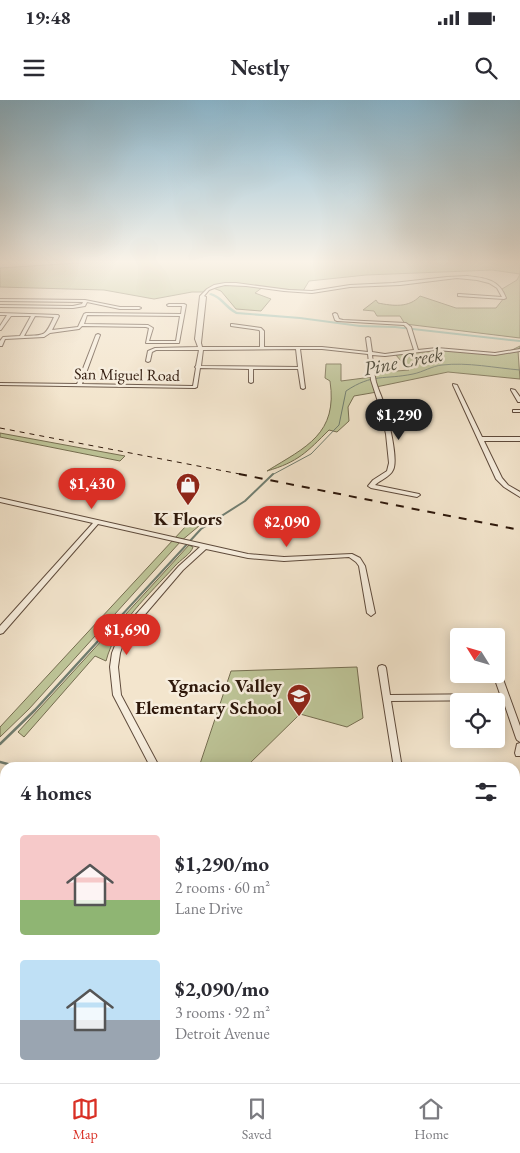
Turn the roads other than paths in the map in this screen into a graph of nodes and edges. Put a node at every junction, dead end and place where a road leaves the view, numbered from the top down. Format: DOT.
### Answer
graph roads {
  1 [pos="119,308"];
  2 [pos="139,308"];
  3 [pos="184,308"];
  4 [pos="203,308"];
  5 [pos="0,314"];
  6 [pos="10,314"];
  7 [pos="335,314"];
  8 [pos="34,315"];
  9 [pos="183,315"];
  10 [pos="82,325"];
  11 [pos="232,325"];
  12 [pos="1,326"];
  13 [pos="49,332"];
  14 [pos="98,335"];
  15 [pos="2,337"];
  16 [pos="21,337"];
  17 [pos="368,338"];
  18 [pos="0,345"];
  19 [pos="262,348"];
  20 [pos="298,348"];
  21 [pos="200,350"];
  22 [pos="520,350"];
  23 [pos="417,352"];
  24 [pos="371,354"];
  25 [pos="148,361"];
  26 [pos="197,367"];
  27 [pos="251,368"];
  28 [pos="300,368"];
  29 [pos="251,382"];
  30 [pos="0,384"];
  31 [pos="79,385"];
  32 [pos="455,385"];
  33 [pos="303,388"];
  34 [pos="513,390"];
  35 [pos="520,401"];
  36 [pos="480,439"];
  37 [pos="520,439"];
  38 [pos="520,495"];
  39 [pos="417,496"];
  40 [pos="0,500"];
  41 [pos="97,522"];
  42 [pos="205,546"];
  43 [pos="371,613"];
  44 [pos="0,631"];
  45 [pos="382,668"];
  46 [pos="501,683"];
  47 [pos="506,697"];
  48 [pos="388,698"];
  49 [pos="520,738"];
  50 [pos="153,762"];
  51 [pos="397,762"];
  1 -- 2 [label="street"];
  3 -- 9 [label="street"];
  4 -- 21 [label="street"];
  5 -- 6 [label="street"];
  6 -- 8 [label="street"];
  6 -- 12 [label="street"];
  7 -- 23 [label="street"];
  8 -- 13 [label="street"];
  8 -- 16 [label="street"];
  9 -- 10 [label="street"];
  9 -- 10 [label="street"];
  10 -- 13 [label="street"];
  11 -- 19 [label="street"];
  13 -- 16 [label="street"];
  14 -- 31 [label="street"];
  15 -- 16 [label="street"];
  15 -- 18 [label="street"];
  17 -- 24 [label="street"];
  19 -- 20 [label="street, San Miguel Road"];
  19 -- 21 [label="street, San Miguel Road"];
  20 -- 24 [label="street, San Miguel Road"];
  20 -- 28 [label="street"];
  21 -- 25 [label="street"];
  21 -- 26 [label="street, San Miguel Road"];
  22 -- 23 [label="street, San Miguel Road"];
  23 -- 24 [label="street, San Miguel Road"];
  24 -- 39 [label="street"];
  26 -- 27 [label="street"];
  26 -- 31 [label="street, San Miguel Road"];
  27 -- 28 [label="street"];
  27 -- 29 [label="street"];
  28 -- 33 [label="street"];
  30 -- 31 [label="street, San Miguel Road"];
  32 -- 36 [label="street"];
  34 -- 35 [label="street"];
  36 -- 37 [label="street"];
  36 -- 38 [label="street"];
  40 -- 41 [label="street"];
  41 -- 42 [label="street"];
  41 -- 44 [label="street"];
  42 -- 43 [label="street"];
  42 -- 50 [label="street"];
  45 -- 48 [label="street"];
  46 -- 47 [label="street"];
  47 -- 48 [label="street"];
  47 -- 49 [label="street"];
  48 -- 51 [label="street"];
}
